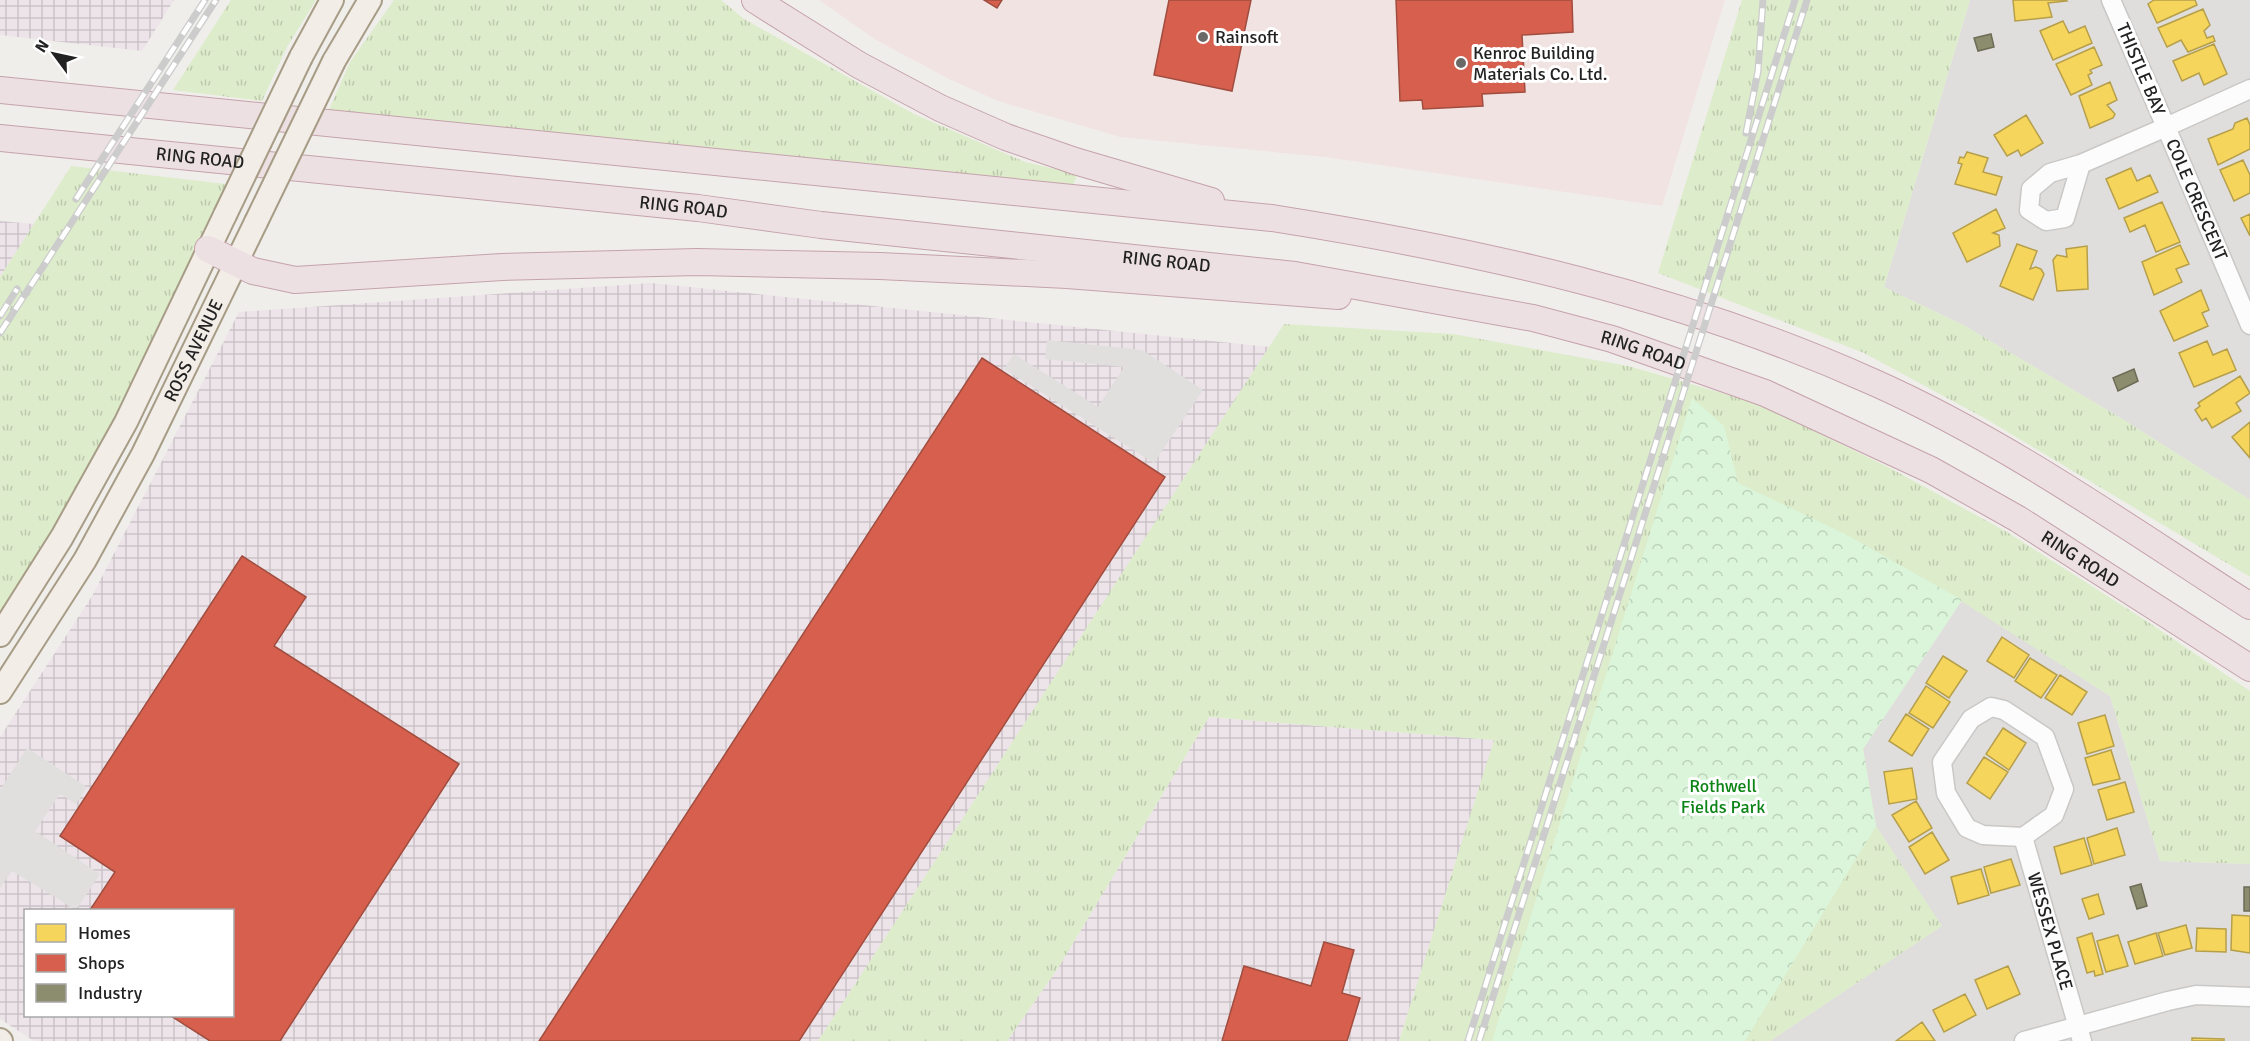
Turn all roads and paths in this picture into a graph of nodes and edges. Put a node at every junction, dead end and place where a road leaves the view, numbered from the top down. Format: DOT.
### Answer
graph roads {
  1 [pos="332,0"];
  2 [pos="370,0"];
  3 [pos="754,0"];
  4 [pos="2116,4"];
  5 [pos="2250,89"];
  6 [pos="0,90"];
  7 [pos="2166,127"];
  8 [pos="0,138"];
  9 [pos="2080,164"];
  10 [pos="1272,218"];
  11 [pos="208,249"];
  12 [pos="236,263"];
  13 [pos="1455,304"];
  14 [pos="2250,325"];
  15 [pos="2250,606"];
  16 [pos="0,635"];
  17 [pos="2250,668"];
  18 [pos="0,692"];
  19 [pos="2023,837"];
  20 [pos="2250,997"];
  21 [pos="2079,1033"];
  22 [pos="2024,1041"];
  1 -- 11 [label="main road, ROSS AVENUE, bridge"];
  2 -- 12 [label="main road, ROSS AVENUE, bridge"];
  3 -- 10 [label="highway"];
  4 -- 7 [label="street, THISTLE BAY"];
  5 -- 7 [label="street, COLE CRESCENT"];
  6 -- 10 [label="highway"];
  7 -- 9 [label="street"];
  7 -- 14 [label="street, COLE CRESCENT"];
  8 -- 13 [label="highway, RING ROAD"];
  10 -- 15 [label="highway"];
  11 -- 12 [label="highway"];
  11 -- 16 [label="main road, ROSS AVENUE"];
  12 -- 13 [label="highway"];
  12 -- 18 [label="main road, ROSS AVENUE"];
  13 -- 17 [label="highway, RING ROAD"];
  19 -- 19 [label="street"];
  19 -- 21 [label="street, WESSEX PLACE"];
  20 -- 21 [label="street"];
  21 -- 22 [label="street"];
}
